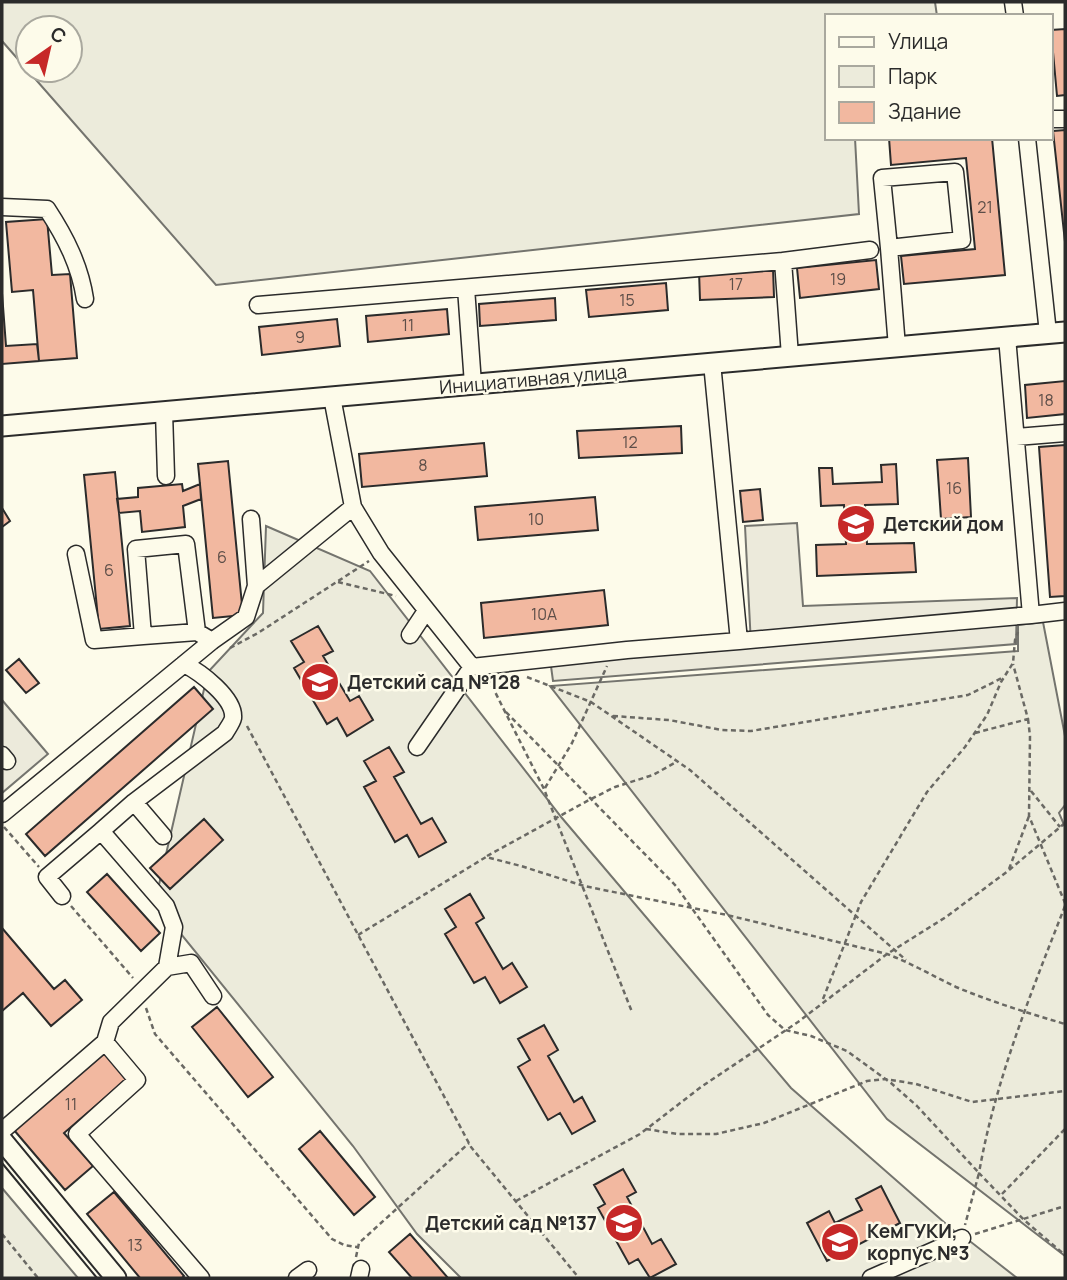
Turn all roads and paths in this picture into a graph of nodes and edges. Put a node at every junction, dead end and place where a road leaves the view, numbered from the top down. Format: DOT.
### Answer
graph roads {
  1 [pos="1027,140"];
  2 [pos="2,207"];
  3 [pos="889,248"];
  4 [pos="870,250"];
  5 [pos="783,261"];
  6 [pos="466,288"];
  7 [pos="85,299"];
  8 [pos="258,305"];
  9 [pos="1057,332"];
  10 [pos="1007,337"];
  11 [pos="897,346"];
  12 [pos="790,356"];
  13 [pos="712,363"];
  14 [pos="472,384"];
  15 [pos="332,397"];
  16 [pos="164,412"];
  17 [pos="2,426"];
  18 [pos="1065,433"];
  19 [pos="1016,437"];
  20 [pos="166,476"];
  21 [pos="353,507"];
  22 [pos="251,519"];
  23 [pos="381,553"];
  24 [pos="76,554"];
  25 [pos="336,581"];
  26 [pos="256,586"];
  27 [pos="423,607"];
  28 [pos="1065,611"];
  29 [pos="1028,616"];
  30 [pos="197,632"];
  31 [pos="410,635"];
  32 [pos="143,636"];
  33 [pos="739,641"];
  34 [pos="217,646"];
  35 [pos="604,653"];
  36 [pos="1013,663"];
  37 [pos="184,664"];
  38 [pos="477,667"];
  39 [pos="516,673"];
  40 [pos="1004,677"];
  41 [pos="591,702"];
  42 [pos="506,712"];
  43 [pos="611,715"];
  44 [pos="243,719"];
  45 [pos="1028,719"];
  46 [pos="975,733"];
  47 [pos="417,747"];
  48 [pos="678,761"];
  49 [pos="558,768"];
  50 [pos="544,789"];
  51 [pos="1030,790"];
  52 [pos="589,800"];
  53 [pos="134,802"];
  54 [pos="2,814"];
  55 [pos="1029,817"];
  56 [pos="555,818"];
  57 [pos="1065,823"];
  58 [pos="2,825"];
  59 [pos="1060,827"];
  60 [pos="101,831"];
  61 [pos="163,836"];
  62 [pos="1041,843"];
  63 [pos="486,857"];
  64 [pos="1009,870"];
  65 [pos="47,877"];
  66 [pos="584,886"];
  67 [pos="62,896"];
  68 [pos="1065,905"];
  69 [pos="690,908"];
  70 [pos="855,914"];
  71 [pos="358,935"];
  72 [pos="845,944"];
  73 [pos="895,950"];
  74 [pos="887,954"];
  75 [pos="908,962"];
  76 [pos="167,967"];
  77 [pos="143,992"];
  78 [pos="213,996"];
  79 [pos="823,1001"];
  80 [pos="632,1012"];
  81 [pos="1024,1012"];
  82 [pos="1065,1024"];
  83 [pos="785,1030"];
  84 [pos="105,1042"];
  85 [pos="885,1079"];
  86 [pos="1065,1091"];
  87 [pos="997,1099"];
  88 [pos="646,1129"];
  89 [pos="1065,1129"];
  90 [pos="2,1131"];
  91 [pos="2,1140"];
  92 [pos="469,1143"];
  93 [pos="979,1173"];
  94 [pos="1001,1195"];
  95 [pos="515,1201"];
  96 [pos="1065,1206"];
  97 [pos="1024,1220"];
  98 [pos="2,1234"];
  99 [pos="962,1238"];
  100 [pos="357,1247"];
  101 [pos="1065,1255"];
  102 [pos="360,1274"];
  103 [pos="38,1278"];
  104 [pos="116,1278"];
  105 [pos="201,1278"];
  106 [pos="579,1278"];
  107 [pos="871,1278"];
  1 -- 9 [label="street"];
  2 -- 7 [label="street"];
  3 -- 3 [label="street"];
  3 -- 11 [label="street"];
  4 -- 5 [label="street"];
  5 -- 6 [label="street"];
  5 -- 12 [label="street"];
  6 -- 8 [label="street"];
  6 -- 14 [label="street"];
  9 -- 10 [label="main road, Инициативная улица"];
  10 -- 11 [label="main road, Инициативная улица"];
  10 -- 19 [label="street"];
  11 -- 12 [label="main road, Инициативная улица"];
  12 -- 13 [label="main road, Инициативная улица"];
  13 -- 14 [label="main road, Инициативная улица"];
  13 -- 33 [label="street"];
  14 -- 15 [label="main road, Инициативная улица"];
  15 -- 16 [label="main road, Инициативная улица"];
  15 -- 21 [label="street"];
  16 -- 17 [label="main road, Инициативная улица"];
  16 -- 20 [label="street"];
  18 -- 19 [label="street"];
  19 -- 29 [label="street"];
  21 -- 23 [label="street"];
  21 -- 26 [label="street"];
  22 -- 26 [label="street"];
  23 -- 25 [label="path"];
  23 -- 27 [label="street"];
  24 -- 32 [label="street"];
  25 -- 27 [label="path"];
  25 -- 34 [label="path"];
  26 -- 34 [label="street"];
  27 -- 31 [label="street"];
  27 -- 38 [label="street"];
  28 -- 29 [label="street"];
  29 -- 33 [label="street"];
  29 -- 36 [label="path"];
  30 -- 32 [label="street"];
  30 -- 32 [label="street"];
  30 -- 34 [label="street"];
  33 -- 35 [label="street"];
  34 -- 37 [label="street"];
  35 -- 38 [label="street"];
  35 -- 41 [label="path"];
  36 -- 40 [label="path"];
  36 -- 45 [label="path"];
  37 -- 53 [label="street"];
  37 -- 54 [label="street"];
  38 -- 42 [label="path"];
  38 -- 47 [label="street"];
  39 -- 41 [label="path"];
  40 -- 43 [label="path"];
  40 -- 46 [label="path"];
  41 -- 43 [label="path"];
  41 -- 49 [label="path"];
  42 -- 49 [label="path"];
  42 -- 50 [label="path"];
  43 -- 48 [label="path"];
  44 -- 71 [label="path"];
  45 -- 46 [label="path"];
  45 -- 51 [label="path"];
  46 -- 70 [label="path"];
  48 -- 52 [label="path"];
  48 -- 70 [label="path"];
  49 -- 50 [label="path"];
  49 -- 52 [label="path"];
  50 -- 56 [label="path"];
  51 -- 55 [label="path"];
  51 -- 59 [label="path"];
  52 -- 56 [label="path"];
  52 -- 69 [label="path"];
  53 -- 60 [label="street"];
  53 -- 61 [label="street"];
  55 -- 62 [label="path"];
  55 -- 64 [label="path"];
  56 -- 63 [label="path"];
  56 -- 66 [label="path"];
  57 -- 59 [label="path"];
  58 -- 65 [label="path"];
  59 -- 62 [label="path"];
  60 -- 65 [label="street"];
  60 -- 76 [label="street"];
  62 -- 64 [label="path"];
  62 -- 68 [label="path"];
  63 -- 66 [label="path"];
  63 -- 71 [label="path"];
  64 -- 73 [label="path"];
  65 -- 67 [label="street"];
  66 -- 69 [label="path"];
  66 -- 80 [label="path"];
  67 -- 77 [label="path"];
  68 -- 81 [label="path"];
  69 -- 72 [label="path"];
  69 -- 83 [label="path"];
  70 -- 72 [label="path"];
  70 -- 73 [label="path"];
  71 -- 92 [label="path"];
  72 -- 74 [label="path"];
  72 -- 79 [label="path"];
  73 -- 74 [label="path"];
  73 -- 75 [label="path"];
  74 -- 75 [label="path"];
  74 -- 79 [label="path"];
  75 -- 81 [label="path"];
  76 -- 77 [label="street"];
  76 -- 78 [label="street"];
  77 -- 84 [label="street"];
  77 -- 100 [label="path"];
  79 -- 83 [label="path"];
  81 -- 82 [label="path"];
  81 -- 87 [label="path"];
  83 -- 85 [label="path"];
  83 -- 88 [label="path"];
  84 -- 90 [label="street"];
  84 -- 105 [label="street"];
  85 -- 87 [label="path"];
  85 -- 88 [label="path"];
  85 -- 93 [label="path"];
  86 -- 87 [label="path"];
  87 -- 93 [label="path"];
  88 -- 95 [label="path"];
  89 -- 94 [label="path"];
  91 -- 104 [label="main road"];
  92 -- 95 [label="path"];
  92 -- 100 [label="path"];
  93 -- 94 [label="path"];
  93 -- 99 [label="path"];
  94 -- 97 [label="path"];
  95 -- 106 [label="path"];
  96 -- 97 [label="path"];
  97 -- 99 [label="path"];
  97 -- 101 [label="path"];
  98 -- 103 [label="path"];
  99 -- 107 [label="street"];
  100 -- 102 [label="path"];
}
